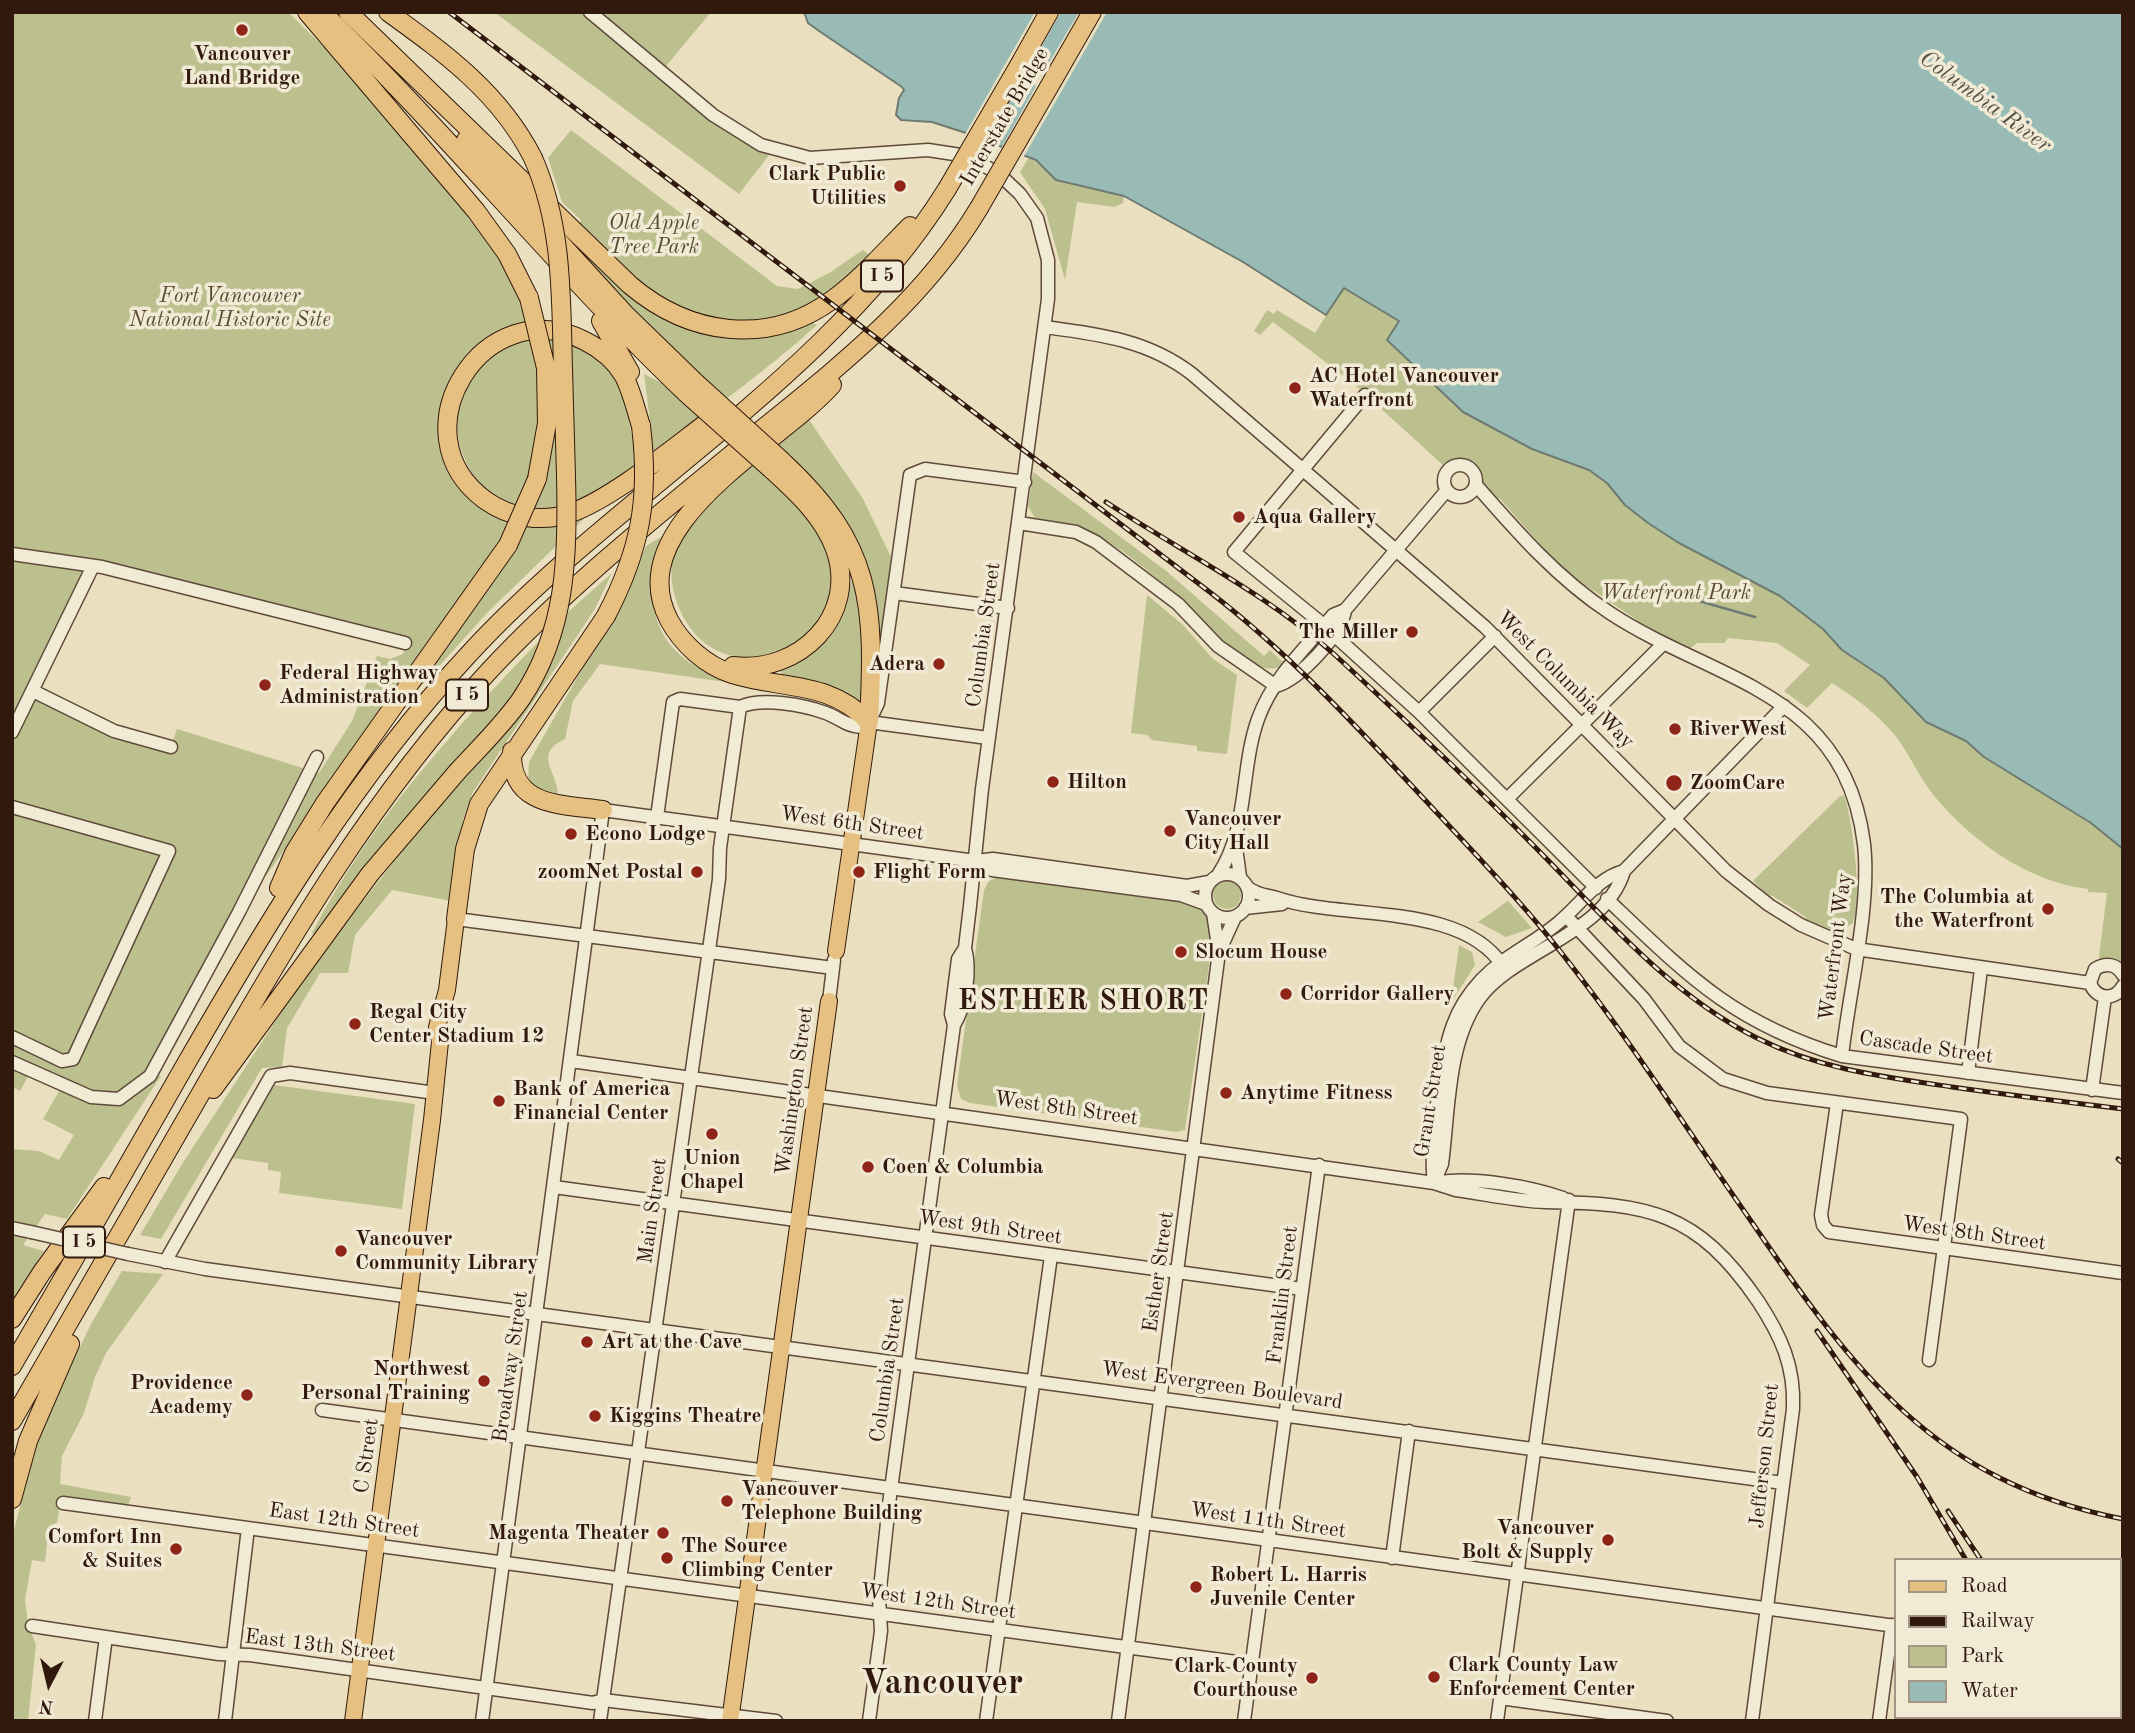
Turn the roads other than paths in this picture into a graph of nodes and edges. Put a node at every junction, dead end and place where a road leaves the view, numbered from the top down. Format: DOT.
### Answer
graph roads {
  1 [pos="307,12"];
  2 [pos="322,12"];
  3 [pos="348,12"];
  4 [pos="388,12"];
  5 [pos="590,12"];
  6 [pos="1049,12"];
  7 [pos="1092,12"];
  8 [pos="367,31"];
  9 [pos="947,189"];
  10 [pos="552,257"];
  11 [pos="1045,327"];
  12 [pos="864,345"];
  13 [pos="808,355"];
  14 [pos="554,368"];
  15 [pos="691,388"];
  16 [pos="1365,395"];
  17 [pos="641,426"];
  18 [pos="777,465"];
  19 [pos="1304,470"];
  20 [pos="1025,482"];
  21 [pos="1476,485"];
  22 [pos="1447,490"];
  23 [pos="1019,523"];
  24 [pos="1397,548"];
  25 [pos="12,554"];
  26 [pos="93,566"];
  27 [pos="894,593"];
  28 [pos="1008,608"];
  29 [pos="1329,630"];
  30 [pos="1495,636"];
  31 [pos="405,643"];
  32 [pos="1663,644"];
  33 [pos="712,664"];
  34 [pos="1276,686"];
  35 [pos="33,691"];
  36 [pos="1784,706"];
  37 [pos="740,707"];
  38 [pos="1419,712"];
  39 [pos="869,722"];
  40 [pos="1584,725"];
  41 [pos="12,732"];
  42 [pos="988,738"];
  43 [pos="171,747"];
  44 [pos="512,751"];
  45 [pos="317,757"];
  46 [pos="1507,799"];
  47 [pos="12,807"];
  48 [pos="603,810"];
  49 [pos="657,817"];
  50 [pos="1676,818"];
  51 [pos="724,825"];
  52 [pos="1234,837"];
  53 [pos="851,844"];
  54 [pos="975,861"];
  55 [pos="1624,871"];
  56 [pos="1214,879"];
  57 [pos="1243,882"];
  58 [pos="1595,888"];
  59 [pos="1607,899"];
  60 [pos="1286,903"];
  61 [pos="1210,908"];
  62 [pos="1240,912"];
  63 [pos="1566,916"];
  64 [pos="456,919"];
  65 [pos="1577,927"];
  66 [pos="588,935"];
  67 [pos="257,941"];
  68 [pos="1856,949"];
  69 [pos="708,951"];
  70 [pos="836,951"];
  71 [pos="1219,953"];
  72 [pos="1503,966"];
  73 [pos="833,968"];
  74 [pos="1981,969"];
  75 [pos="2123,975"];
  76 [pos="2090,982"];
  77 [pos="2123,986"];
  78 [pos="2105,997"];
  79 [pos="829,1001"];
  80 [pos="12,1037"];
  81 [pos="1842,1056"];
  82 [pos="571,1061"];
  83 [pos="12,1062"];
  84 [pos="1968,1073"];
  85 [pos="691,1077"];
  86 [pos="2092,1090"];
  87 [pos="435,1093"];
  88 [pos="2123,1093"];
  89 [pos="815,1094"];
  90 [pos="1837,1103"];
  91 [pos="943,1112"];
  92 [pos="156,1117"];
  93 [pos="176,1136"];
  94 [pos="1192,1146"];
  95 [pos="1319,1165"];
  96 [pos="1434,1183"];
  97 [pos="554,1187"];
  98 [pos="1569,1200"];
  99 [pos="673,1204"];
  100 [pos="798,1221"];
  101 [pos="12,1228"];
  102 [pos="122,1230"];
  103 [pos="925,1238"];
  104 [pos="1944,1249"];
  105 [pos="1051,1256"];
  106 [pos="159,1261"];
  107 [pos="1179,1273"];
  108 [pos="2123,1273"];
  109 [pos="1303,1289"];
  110 [pos="410,1296"];
  111 [pos="537,1313"];
  112 [pos="12,1319"];
  113 [pos="656,1328"];
  114 [pos="781,1346"];
  115 [pos="1929,1360"];
  116 [pos="908,1363"];
  117 [pos="12,1366"];
  118 [pos="1034,1380"];
  119 [pos="1161,1398"];
  120 [pos="322,1410"];
  121 [pos="1286,1415"];
  122 [pos="393,1419"];
  123 [pos="12,1420"];
  124 [pos="1409,1431"];
  125 [pos="521,1437"];
  126 [pos="1536,1448"];
  127 [pos="636,1453"];
  128 [pos="764,1470"];
  129 [pos="1783,1483"];
  130 [pos="891,1488"];
  131 [pos="12,1499"];
  132 [pos="63,1503"];
  133 [pos="1017,1505"];
  134 [pos="1145,1523"];
  135 [pos="248,1528"];
  136 [pos="1268,1541"];
  137 [pos="376,1545"];
  138 [pos="1392,1558"];
  139 [pos="503,1563"];
  140 [pos="1517,1575"];
  141 [pos="619,1578"];
  142 [pos="747,1596"];
  143 [pos="1767,1609"];
  144 [pos="880,1614"];
  145 [pos="32,1626"];
  146 [pos="1894,1626"];
  147 [pos="998,1630"];
  148 [pos="106,1637"];
  149 [pos="1128,1647"];
  150 [pos="233,1655"];
  151 [pos="1251,1664"];
  152 [pos="359,1670"];
  153 [pos="486,1688"];
  154 [pos="1500,1698"];
  155 [pos="603,1700"];
  156 [pos="730,1718"];
  157 [pos="1623,1718"];
  158 [pos="95,1721"];
  159 [pos="225,1721"];
  160 [pos="353,1721"];
  161 [pos="482,1721"];
  162 [pos="600,1721"];
  163 [pos="776,1721"];
  164 [pos="869,1721"];
  165 [pos="986,1721"];
  166 [pos="1118,1721"];
  167 [pos="1244,1721"];
  168 [pos="1497,1721"];
  169 [pos="1667,1721"];
  170 [pos="1752,1721"];
  171 [pos="1879,1721"];
  1 -- 14 [label="highway, bridge"];
  2 -- 10 [label="highway"];
  3 -- 8 [label="highway"];
  4 -- 14 [label="highway, bridge"];
  5 -- 11 [label="street, Columbia Street"];
  6 -- 9 [label="highway, Interstate Bridge / I 5, bridge"];
  7 -- 12 [label="highway, Interstate Bridge / I 5, bridge"];
  8 -- 9 [label="highway"];
  8 -- 15 [label="highway"];
  9 -- 13 [label="highway, I 5"];
  10 -- 15 [label="highway"];
  10 -- 17 [label="highway"];
  11 -- 19 [label="street, West Columbia Way"];
  11 -- 20 [label="street, Columbia Street"];
  12 -- 33 [label="highway"];
  12 -- 93 [label="highway, I 5"];
  13 -- 17 [label="highway"];
  13 -- 67 [label="highway, I 5"];
  14 -- 67 [label="highway, bridge"];
  14 -- 93 [label="highway, bridge"];
  15 -- 18 [label="highway, bridge"];
  16 -- 19 [label="street"];
  17 -- 44 [label="highway, bridge"];
  18 -- 33 [label="highway"];
  18 -- 39 [label="highway"];
  19 -- 24 [label="street, West Columbia Way"];
  19 -- 29 [label="street"];
  20 -- 23 [label="street, Columbia Street"];
  20 -- 27 [label="street, Washington Street"];
  21 -- 22 [label="street"];
  21 -- 22 [label="street"];
  21 -- 32 [label="street, Waterfront Way"];
  22 -- 24 [label="street"];
  23 -- 28 [label="street, Columbia Street"];
  23 -- 34 [label="street"];
  24 -- 29 [label="street"];
  24 -- 30 [label="street, West Columbia Way"];
  25 -- 26 [label="street"];
  26 -- 31 [label="street"];
  26 -- 35 [label="street"];
  27 -- 28 [label="street"];
  27 -- 39 [label="street, Washington Street"];
  28 -- 42 [label="street, Columbia Street"];
  29 -- 34 [label="street"];
  29 -- 38 [label="street"];
  30 -- 38 [label="street"];
  30 -- 40 [label="street, West Columbia Way"];
  32 -- 36 [label="street, Waterfront Way"];
  32 -- 40 [label="street"];
  33 -- 39 [label="highway"];
  34 -- 52 [label="street"];
  35 -- 41 [label="street"];
  35 -- 43 [label="street"];
  36 -- 50 [label="street, Grant Street"];
  36 -- 68 [label="street, Waterfront Way"];
  37 -- 39 [label="street"];
  37 -- 49 [label="street"];
  37 -- 51 [label="street, Main Street"];
  38 -- 46 [label="street"];
  39 -- 42 [label="street"];
  39 -- 53 [label="main road, Washington Street"];
  40 -- 46 [label="street"];
  40 -- 50 [label="street, West Columbia Way"];
  42 -- 54 [label="street, Columbia Street"];
  44 -- 48 [label="highway"];
  44 -- 64 [label="highway"];
  45 -- 83 [label="street"];
  46 -- 58 [label="street"];
  47 -- 80 [label="street"];
  48 -- 49 [label="street, West 6th Street"];
  48 -- 66 [label="street, Broadway Street"];
  49 -- 51 [label="street, West 6th Street"];
  50 -- 55 [label="street, Grant Street"];
  50 -- 68 [label="street, West Columbia Way"];
  51 -- 53 [label="street, West 6th Street"];
  51 -- 69 [label="street, Main Street"];
  52 -- 56 [label="street"];
  52 -- 57 [label="street"];
  53 -- 54 [label="street, West 6th Street"];
  53 -- 70 [label="main road, Washington Street"];
  54 -- 56 [label="street, West 6th Street"];
  54 -- 61 [label="street, West 6th Street"];
  54 -- 91 [label="street, Columbia Street"];
  55 -- 58 [label="street, Grant Street"];
  55 -- 59 [label="street, Grant Street"];
  56 -- 57 [label="street"];
  56 -- 61 [label="street"];
  57 -- 60 [label="street"];
  57 -- 62 [label="street"];
  58 -- 63 [label="street, Grant Street"];
  59 -- 65 [label="street, Grant Street"];
  59 -- 81 [label="street, Cascade Street"];
  60 -- 62 [label="street"];
  60 -- 72 [label="street"];
  61 -- 62 [label="street"];
  61 -- 71 [label="street, Esther Street"];
  62 -- 71 [label="street, Esther Street"];
  63 -- 65 [label="street"];
  63 -- 72 [label="street, Grant Street"];
  64 -- 66 [label="street"];
  64 -- 87 [label="main road, C Street"];
  65 -- 72 [label="street, Grant Street"];
  65 -- 90 [label="street"];
  66 -- 69 [label="street"];
  66 -- 82 [label="street, Broadway Street"];
  67 -- 92 [label="highway, I 5"];
  68 -- 74 [label="street, West Columbia Way"];
  68 -- 81 [label="street, Waterfront Way"];
  69 -- 73 [label="street"];
  69 -- 85 [label="street, Main Street"];
  70 -- 73 [label="street, Washington Street"];
  71 -- 94 [label="street, Esther Street"];
  72 -- 96 [label="street, Grant Street"];
  73 -- 79 [label="street, Washington Street"];
  74 -- 76 [label="street, West Columbia Way"];
  74 -- 84 [label="street"];
  75 -- 76 [label="street"];
  76 -- 78 [label="street"];
  77 -- 78 [label="street"];
  78 -- 86 [label="street"];
  79 -- 89 [label="main road, Washington Street"];
  81 -- 84 [label="street, Cascade Street"];
  82 -- 85 [label="street, West 8th Street"];
  82 -- 97 [label="street, Broadway Street"];
  84 -- 86 [label="street, Cascade Street"];
  85 -- 89 [label="street, West 8th Street"];
  85 -- 99 [label="street, Main Street"];
  86 -- 88 [label="street, Cascade Street"];
  87 -- 106 [label="street"];
  87 -- 110 [label="main road, C Street"];
  89 -- 91 [label="street, West 8th Street"];
  89 -- 100 [label="main road, Washington Street"];
  90 -- 104 [label="street, West 8th Street"];
  90 -- 104 [label="street"];
  91 -- 94 [label="street, West 8th Street"];
  91 -- 103 [label="street, Columbia Street"];
  92 -- 112 [label="highway"];
  92 -- 117 [label="highway, I 5"];
  93 -- 102 [label="highway, I 5"];
  94 -- 95 [label="street, West 8th Street"];
  94 -- 107 [label="street, Esther Street"];
  95 -- 96 [label="street, West 8th Street"];
  95 -- 109 [label="street, Franklin Street"];
  96 -- 98 [label="street, West 8th Street"];
  97 -- 99 [label="street, West 9th Street"];
  97 -- 111 [label="street, Broadway Street"];
  98 -- 126 [label="street"];
  98 -- 129 [label="street, Jefferson Street"];
  99 -- 100 [label="street, West 9th Street"];
  99 -- 113 [label="street, Main Street"];
  100 -- 103 [label="street, West 9th Street"];
  100 -- 114 [label="main road, Washington Street"];
  101 -- 106 [label="street, West Evergreen Boulevard, bridge"];
  102 -- 123 [label="highway, I 5"];
  102 -- 131 [label="highway"];
  103 -- 105 [label="street, West 9th Street"];
  103 -- 116 [label="street, Columbia Street"];
  104 -- 108 [label="street, West 8th Street"];
  104 -- 115 [label="street"];
  105 -- 107 [label="street, West 9th Street"];
  105 -- 118 [label="street"];
  106 -- 110 [label="street, West Evergreen Boulevard"];
  107 -- 109 [label="street, West 9th Street"];
  107 -- 119 [label="street, Esther Street"];
  109 -- 121 [label="street, Franklin Street"];
  110 -- 111 [label="street, West Evergreen Boulevard"];
  110 -- 122 [label="main road, C Street"];
  111 -- 113 [label="street, West Evergreen Boulevard"];
  111 -- 125 [label="street, Broadway Street"];
  113 -- 114 [label="street, West Evergreen Boulevard"];
  113 -- 127 [label="street, Main Street"];
  114 -- 116 [label="street, West Evergreen Boulevard"];
  114 -- 128 [label="main road, Washington Street"];
  116 -- 118 [label="street, West Evergreen Boulevard"];
  116 -- 130 [label="street, Columbia Street"];
  118 -- 119 [label="street, West Evergreen Boulevard"];
  118 -- 133 [label="street"];
  119 -- 121 [label="street, West Evergreen Boulevard"];
  119 -- 134 [label="street, Esther Street"];
  120 -- 122 [label="street, West 11th Street"];
  121 -- 124 [label="street, West Evergreen Boulevard"];
  121 -- 136 [label="street, Franklin Street"];
  122 -- 125 [label="street, West 11th Street"];
  122 -- 137 [label="main road, C Street"];
  124 -- 126 [label="street, West Evergreen Boulevard"];
  124 -- 138 [label="street"];
  125 -- 127 [label="street, West 11th Street"];
  125 -- 139 [label="street, Broadway Street"];
  126 -- 129 [label="street, West Evergreen Boulevard"];
  126 -- 140 [label="street"];
  127 -- 128 [label="street, West 11th Street"];
  127 -- 141 [label="street, Main Street"];
  128 -- 130 [label="street, West 11th Street"];
  128 -- 142 [label="main road, Washington Street"];
  129 -- 143 [label="street, Jefferson Street"];
  130 -- 133 [label="street, West 11th Street"];
  130 -- 144 [label="street, Columbia Street"];
  132 -- 135 [label="street, East 12th Street"];
  133 -- 134 [label="street, West 11th Street"];
  133 -- 147 [label="street"];
  134 -- 136 [label="street, West 11th Street"];
  134 -- 149 [label="street, Esther Street"];
  135 -- 137 [label="street, East 12th Street"];
  135 -- 150 [label="street"];
  136 -- 138 [label="street, West 11th Street"];
  136 -- 151 [label="street, Franklin Street"];
  137 -- 139 [label="street, East 12th Street"];
  137 -- 152 [label="main road, C Street"];
  138 -- 140 [label="street, West 11th Street"];
  139 -- 141 [label="street, East 12th Street"];
  139 -- 153 [label="street, Broadway Street"];
  140 -- 143 [label="street, West 11th Street"];
  140 -- 154 [label="street"];
  141 -- 142 [label="street, West 12th Street"];
  141 -- 155 [label="street, Main Street"];
  142 -- 144 [label="street, West 12th Street"];
  142 -- 156 [label="main road, Washington Street"];
  143 -- 146 [label="street, West 11th Street"];
  143 -- 170 [label="street, Jefferson Street"];
  144 -- 147 [label="street, West 12th Street"];
  144 -- 164 [label="street, Columbia Street"];
  145 -- 148 [label="street, East 13th Street"];
  146 -- 171 [label="street"];
  147 -- 149 [label="street, West 12th Street"];
  147 -- 165 [label="street"];
  148 -- 150 [label="street, East 13th Street"];
  148 -- 158 [label="street"];
  149 -- 151 [label="street, West 12th Street"];
  149 -- 166 [label="street, Esther Street"];
  150 -- 152 [label="street, East 13th Street"];
  150 -- 159 [label="street"];
  151 -- 167 [label="street, Franklin Street"];
  152 -- 153 [label="street, East 13th Street"];
  152 -- 160 [label="main road, C Street"];
  153 -- 155 [label="street, East 13th Street"];
  153 -- 161 [label="street, Broadway Street"];
  154 -- 157 [label="street"];
  154 -- 168 [label="street"];
  155 -- 156 [label="street, East 13th Street"];
  155 -- 162 [label="street, Main Street"];
  156 -- 163 [label="street, East 13th Street"];
  157 -- 169 [label="street"];
}
